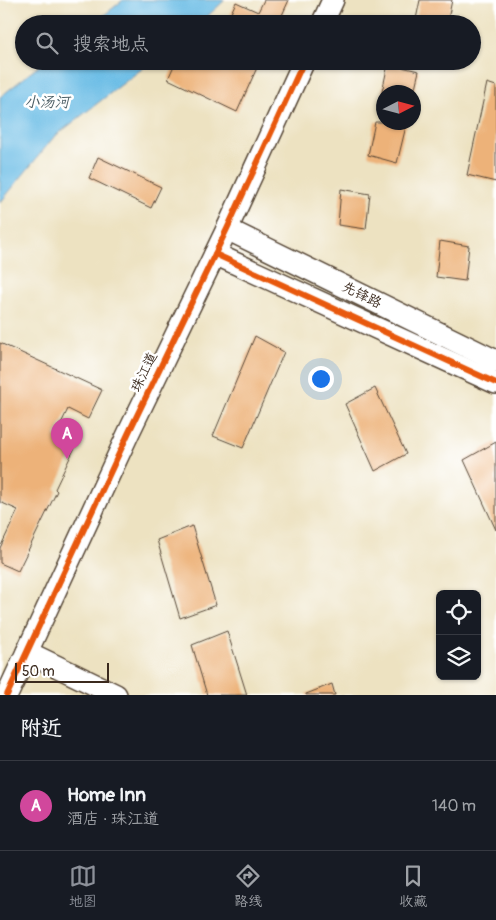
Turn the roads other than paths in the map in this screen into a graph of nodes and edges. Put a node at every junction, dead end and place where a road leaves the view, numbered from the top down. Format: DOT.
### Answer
graph roads {
  1 [pos="333,0"];
  2 [pos="326,15"];
  3 [pos="300,70"];
  4 [pos="228,228"];
  5 [pos="215,254"];
  6 [pos="496,361"];
  7 [pos="496,383"];
  8 [pos="27,652"];
  9 [pos="8,695"];
  10 [pos="116,695"];
  1 -- 2 [label="street"];
  3 -- 4 [label="street, 珠江道"];
  4 -- 5 [label="street, 珠江道"];
  4 -- 6 [label="street, 先锋路"];
  5 -- 7 [label="street"];
  5 -- 8 [label="street, 珠江道"];
  8 -- 9 [label="street, 珠江道"];
  8 -- 10 [label="street"];
}
